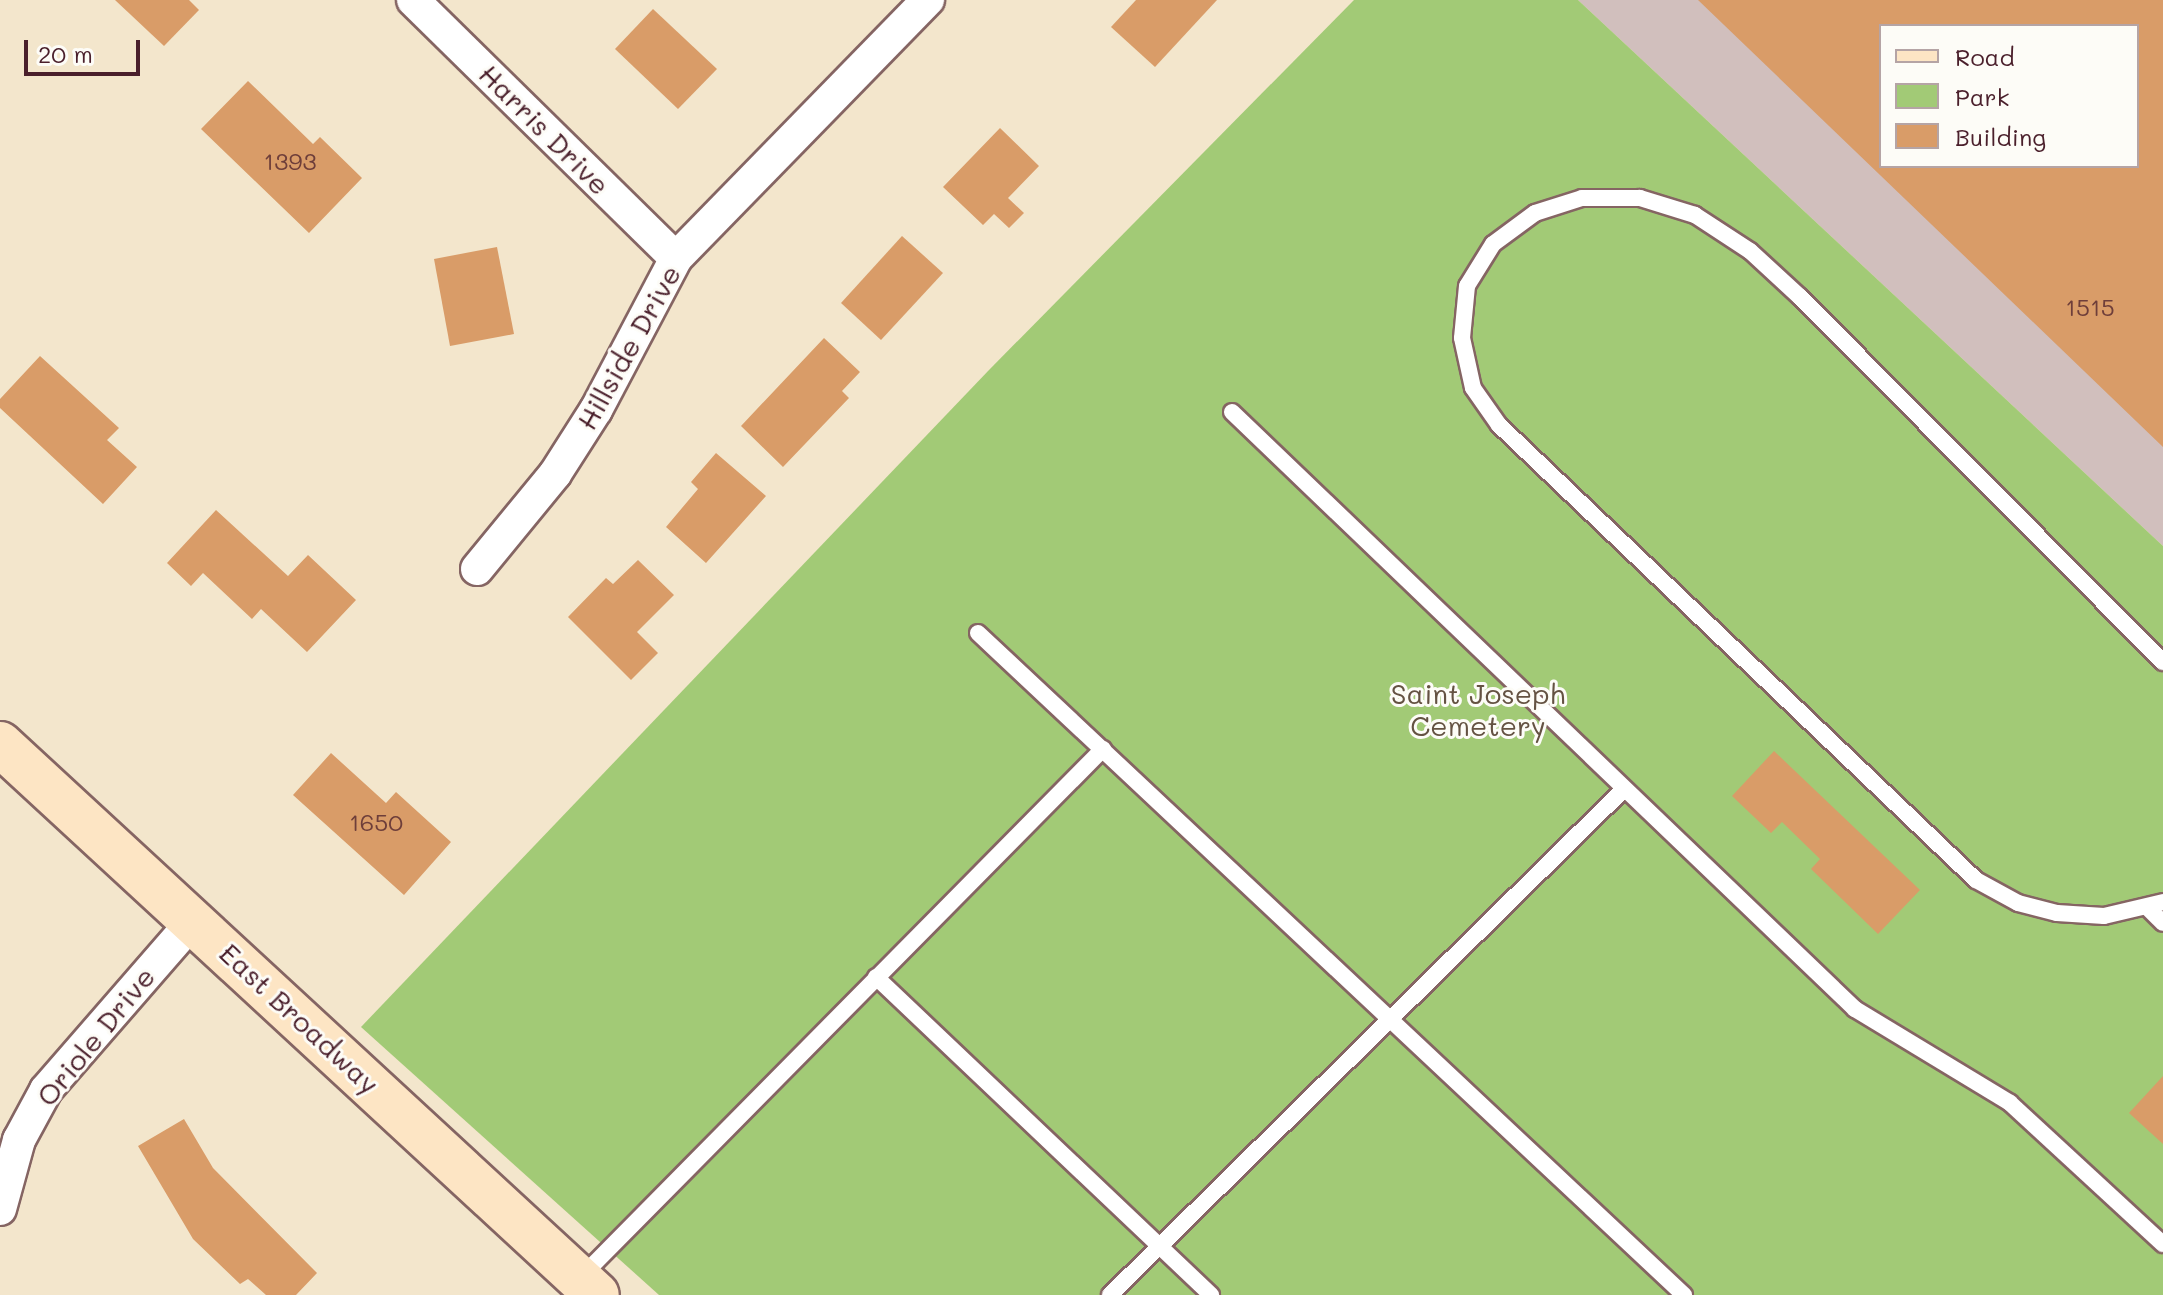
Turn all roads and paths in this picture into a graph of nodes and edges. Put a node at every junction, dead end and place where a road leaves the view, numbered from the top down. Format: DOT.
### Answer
graph roads {
  1 [pos="413,0"];
  2 [pos="928,0"];
  3 [pos="676,258"];
  4 [pos="1232,412"];
  5 [pos="477,569"];
  6 [pos="978,633"];
  7 [pos="2163,662"];
  8 [pos="0,744"];
  9 [pos="1103,749"];
  10 [pos="1622,791"];
  11 [pos="2155,905"];
  12 [pos="194,920"];
  13 [pos="2163,923"];
  14 [pos="876,977"];
  15 [pos="1389,1017"];
  16 [pos="13,1121"];
  17 [pos="0,1209"];
  18 [pos="2163,1244"];
  19 [pos="1159,1245"];
  20 [pos="588,1287"];
  21 [pos="1675,1292"];
  22 [pos="1110,1295"];
  23 [pos="1211,1295"];
  1 -- 3 [label="street, Harris Drive"];
  2 -- 3 [label="street, Hillside Drive"];
  3 -- 5 [label="street, Hillside Drive"];
  4 -- 10 [label="lane"];
  6 -- 9 [label="lane"];
  7 -- 11 [label="lane"];
  8 -- 12 [label="main road, East Broadway"];
  9 -- 14 [label="lane"];
  9 -- 15 [label="lane"];
  10 -- 15 [label="lane"];
  10 -- 18 [label="lane"];
  11 -- 13 [label="lane"];
  12 -- 16 [label="street, Oriole Drive"];
  12 -- 20 [label="main road, East Broadway"];
  14 -- 19 [label="lane"];
  14 -- 20 [label="lane"];
  15 -- 19 [label="lane"];
  15 -- 21 [label="lane"];
  16 -- 17 [label="street, Oriole Drive"];
  19 -- 22 [label="lane"];
  19 -- 23 [label="lane"];
}
